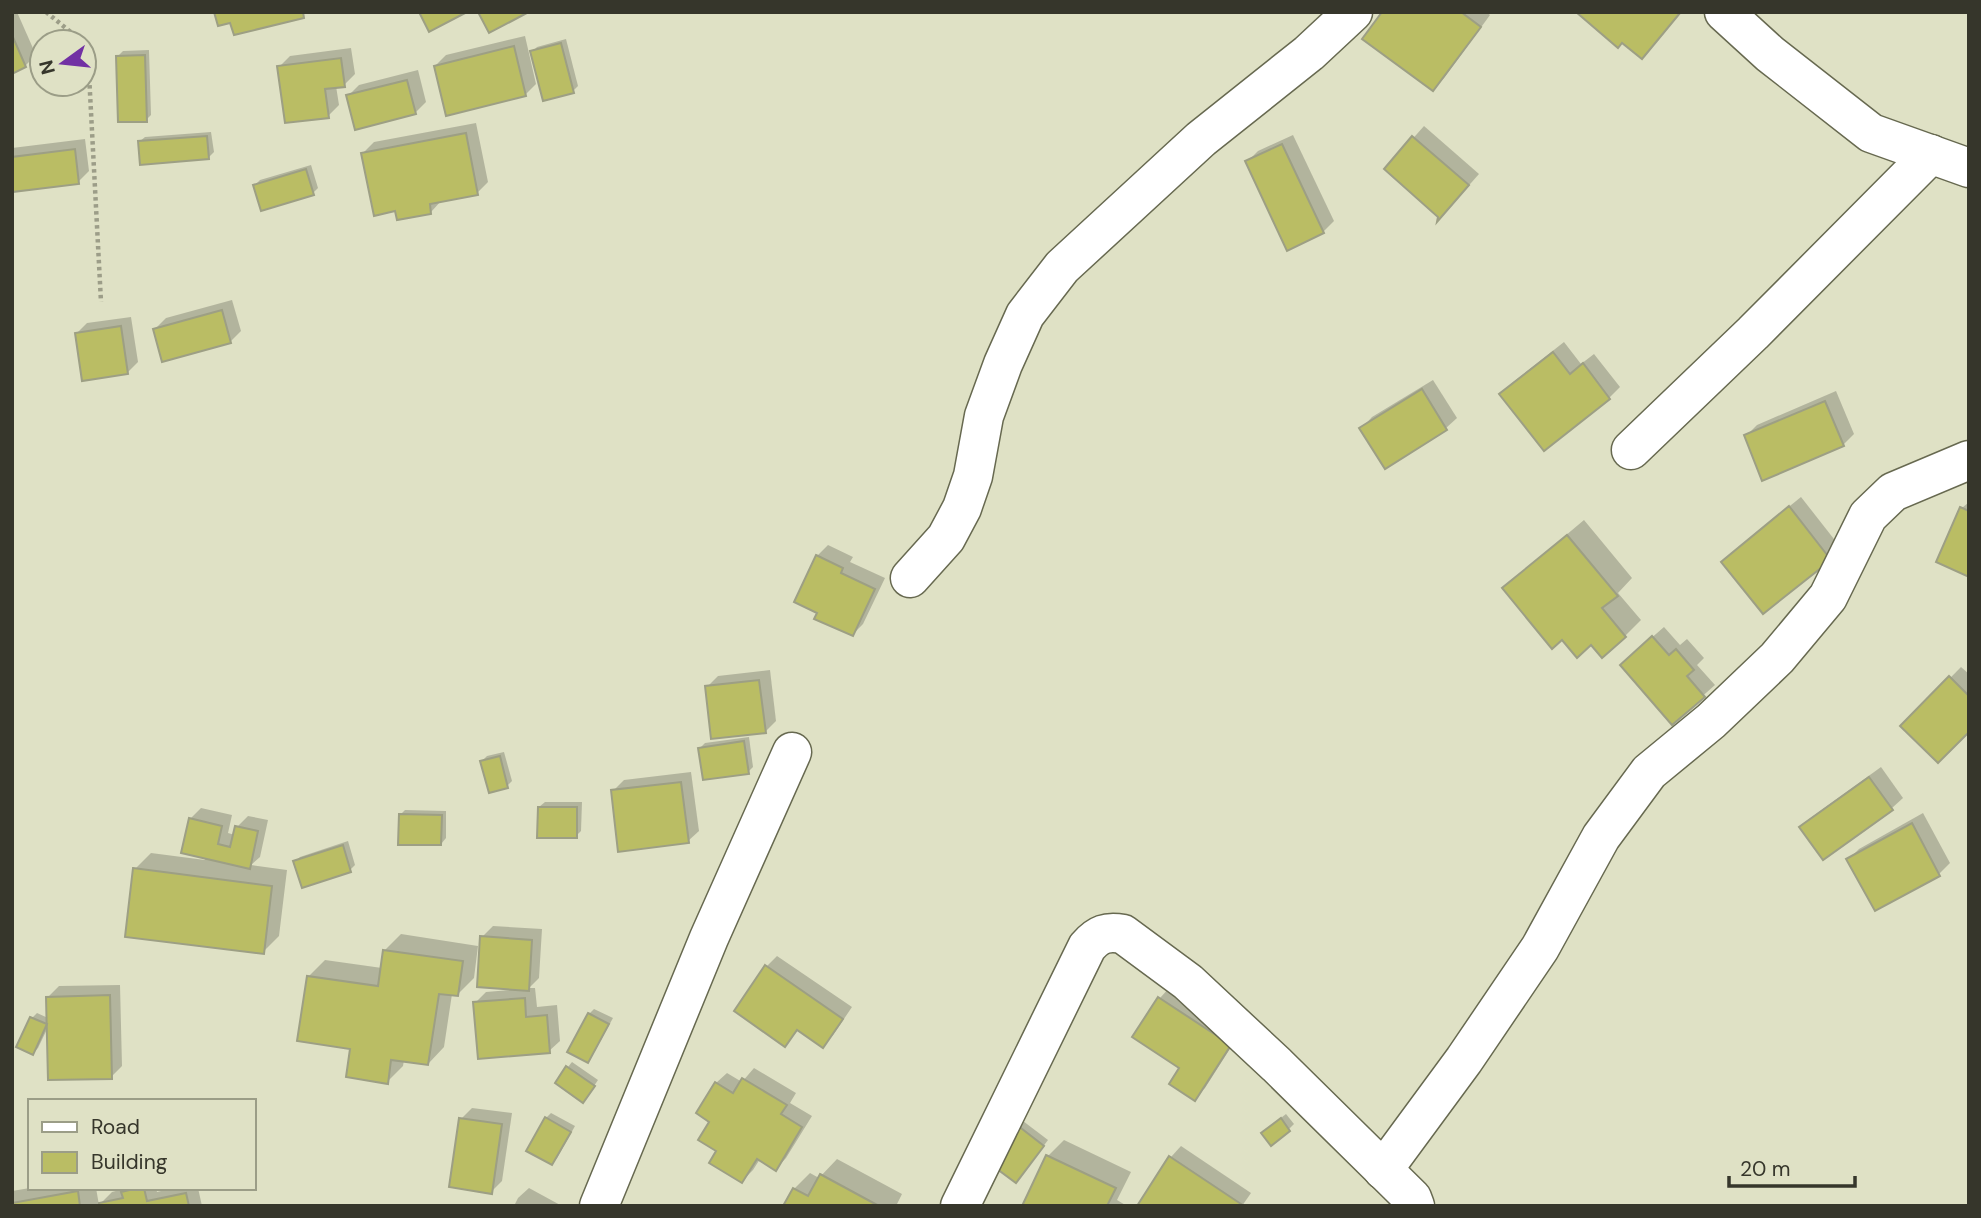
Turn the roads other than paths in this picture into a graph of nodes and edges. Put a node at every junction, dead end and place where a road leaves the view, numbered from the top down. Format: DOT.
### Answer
graph roads {
  1 [pos="1353,12"];
  2 [pos="1724,12"];
  3 [pos="1930,154"];
  4 [pos="1969,168"];
  5 [pos="1631,450"];
  6 [pos="1969,460"];
  7 [pos="910,578"];
  8 [pos="792,752"];
  9 [pos="1383,1170"];
  10 [pos="599,1206"];
  11 [pos="960,1206"];
  12 [pos="1415,1206"];
  1 -- 7 [label="street"];
  2 -- 3 [label="street"];
  3 -- 4 [label="street"];
  3 -- 5 [label="street"];
  6 -- 9 [label="street"];
  8 -- 10 [label="street"];
  9 -- 11 [label="street"];
  9 -- 12 [label="street"];
}
